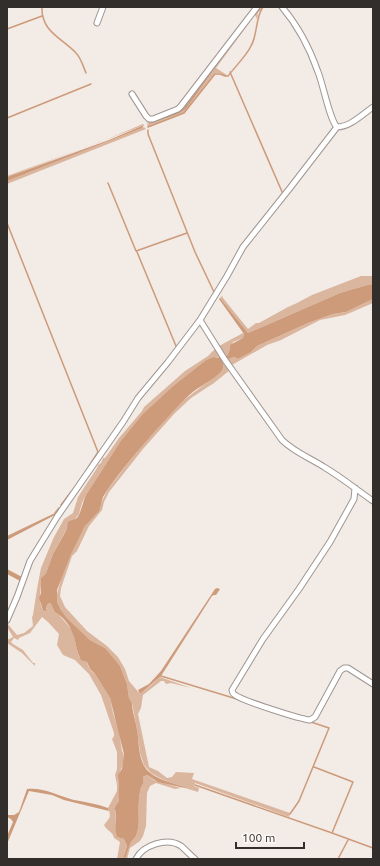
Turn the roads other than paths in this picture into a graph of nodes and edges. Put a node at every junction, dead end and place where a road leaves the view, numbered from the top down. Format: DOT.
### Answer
graph roads {
  1 [pos="103,7"];
  2 [pos="256,7"];
  3 [pos="282,7"];
  4 [pos="98,22"];
  5 [pos="132,94"];
  6 [pos="373,107"];
  7 [pos="337,127"];
  8 [pos="200,320"];
  9 [pos="355,488"];
  10 [pos="373,501"];
  11 [pos="7,620"];
  12 [pos="373,684"];
  13 [pos="136,859"];
  14 [pos="195,859"];
  1 -- 4 [label="street"];
  2 -- 5 [label="street"];
  3 -- 7 [label="street"];
  6 -- 7 [label="street"];
  7 -- 8 [label="street"];
  8 -- 9 [label="street"];
  8 -- 11 [label="street"];
  9 -- 10 [label="street"];
  9 -- 12 [label="street"];
  13 -- 14 [label="street"];
}
